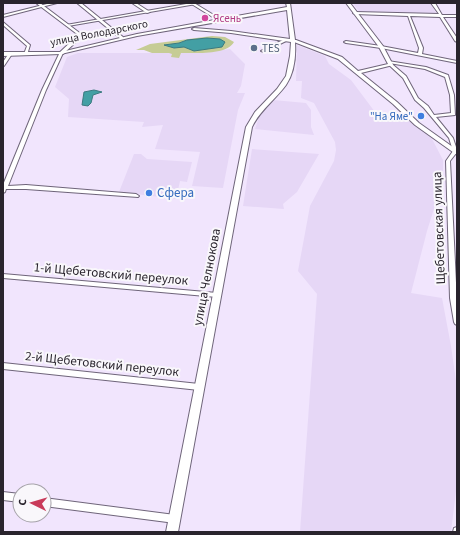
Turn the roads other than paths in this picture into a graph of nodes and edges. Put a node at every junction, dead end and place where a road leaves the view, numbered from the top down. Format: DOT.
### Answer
graph roads {
  1 [pos="38,3"];
  2 [pos="55,3"];
  3 [pos="79,3"];
  4 [pos="134,3"];
  5 [pos="195,3"];
  6 [pos="348,3"];
  7 [pos="433,3"];
  8 [pos="43,6"];
  9 [pos="288,6"];
  10 [pos="148,12"];
  11 [pos="355,14"];
  12 [pos="3,16"];
  13 [pos="409,16"];
  14 [pos="441,16"];
  15 [pos="457,16"];
  16 [pos="100,20"];
  17 [pos="220,20"];
  18 [pos="3,23"];
  19 [pos="68,25"];
  20 [pos="175,29"];
  21 [pos="451,30"];
  22 [pos="457,30"];
  23 [pos="122,38"];
  24 [pos="290,41"];
  25 [pos="457,41"];
  26 [pos="346,42"];
  27 [pos="381,47"];
  28 [pos="263,51"];
  29 [pos="61,53"];
  30 [pos="3,54"];
  31 [pos="10,54"];
  32 [pos="26,54"];
  33 [pos="420,55"];
  34 [pos="457,62"];
  35 [pos="390,64"];
  36 [pos="3,65"];
  37 [pos="359,72"];
  38 [pos="455,114"];
  39 [pos="434,116"];
  40 [pos="456,152"];
  41 [pos="3,189"];
  42 [pos="136,196"];
  43 [pos="3,276"];
  44 [pos="217,295"];
  45 [pos="457,322"];
  46 [pos="3,366"];
  47 [pos="199,387"];
  48 [pos="52,503"];
  49 [pos="174,519"];
  50 [pos="172,532"];
  1 -- 8 [label="street"];
  2 -- 8 [label="street"];
  3 -- 16 [label="street"];
  4 -- 10 [label="street"];
  5 -- 10 [label="main road"];
  5 -- 17 [label="street"];
  6 -- 11 [label="street"];
  7 -- 14 [label="street"];
  8 -- 12 [label="street"];
  8 -- 19 [label="street"];
  9 -- 17 [label="main road, улица Володарского"];
  9 -- 24 [label="main road, улица Челнокова"];
  10 -- 16 [label="main road"];
  11 -- 13 [label="street"];
  11 -- 27 [label="street"];
  13 -- 14 [label="street"];
  13 -- 33 [label="street"];
  14 -- 15 [label="street"];
  14 -- 21 [label="street"];
  16 -- 19 [label="main road"];
  16 -- 23 [label="street"];
  17 -- 20 [label="main road, улица Володарского"];
  18 -- 32 [label="street"];
  19 -- 29 [label="street"];
  20 -- 23 [label="main road, улица Володарского"];
  20 -- 24 [label="main road, улица Володарского"];
  21 -- 22 [label="street"];
  21 -- 25 [label="street"];
  23 -- 29 [label="main road, улица Володарского"];
  24 -- 28 [label="street"];
  24 -- 37 [label="street"];
  24 -- 44 [label="main road, улица Челнокова"];
  26 -- 27 [label="street"];
  27 -- 33 [label="street"];
  27 -- 35 [label="street"];
  29 -- 32 [label="main road, улица Володарского"];
  29 -- 41 [label="street"];
  30 -- 31 [label="main road, улица Володарского"];
  31 -- 32 [label="main road, улица Володарского"];
  31 -- 36 [label="street"];
  33 -- 34 [label="street"];
  35 -- 37 [label="street"];
  35 -- 38 [label="street"];
  35 -- 39 [label="street"];
  37 -- 40 [label="street"];
  38 -- 39 [label="street"];
  39 -- 40 [label="street"];
  40 -- 45 [label="street, Щебетовская улица"];
  41 -- 42 [label="street"];
  43 -- 44 [label="street, 1-й Щебетовский переулок"];
  44 -- 47 [label="main road, улица Челнокова"];
  46 -- 47 [label="street, 2-й Щебетовский переулок"];
  47 -- 49 [label="main road, улица Челнокова"];
  48 -- 49 [label="street"];
  49 -- 50 [label="main road, улица Челнокова"];
}
